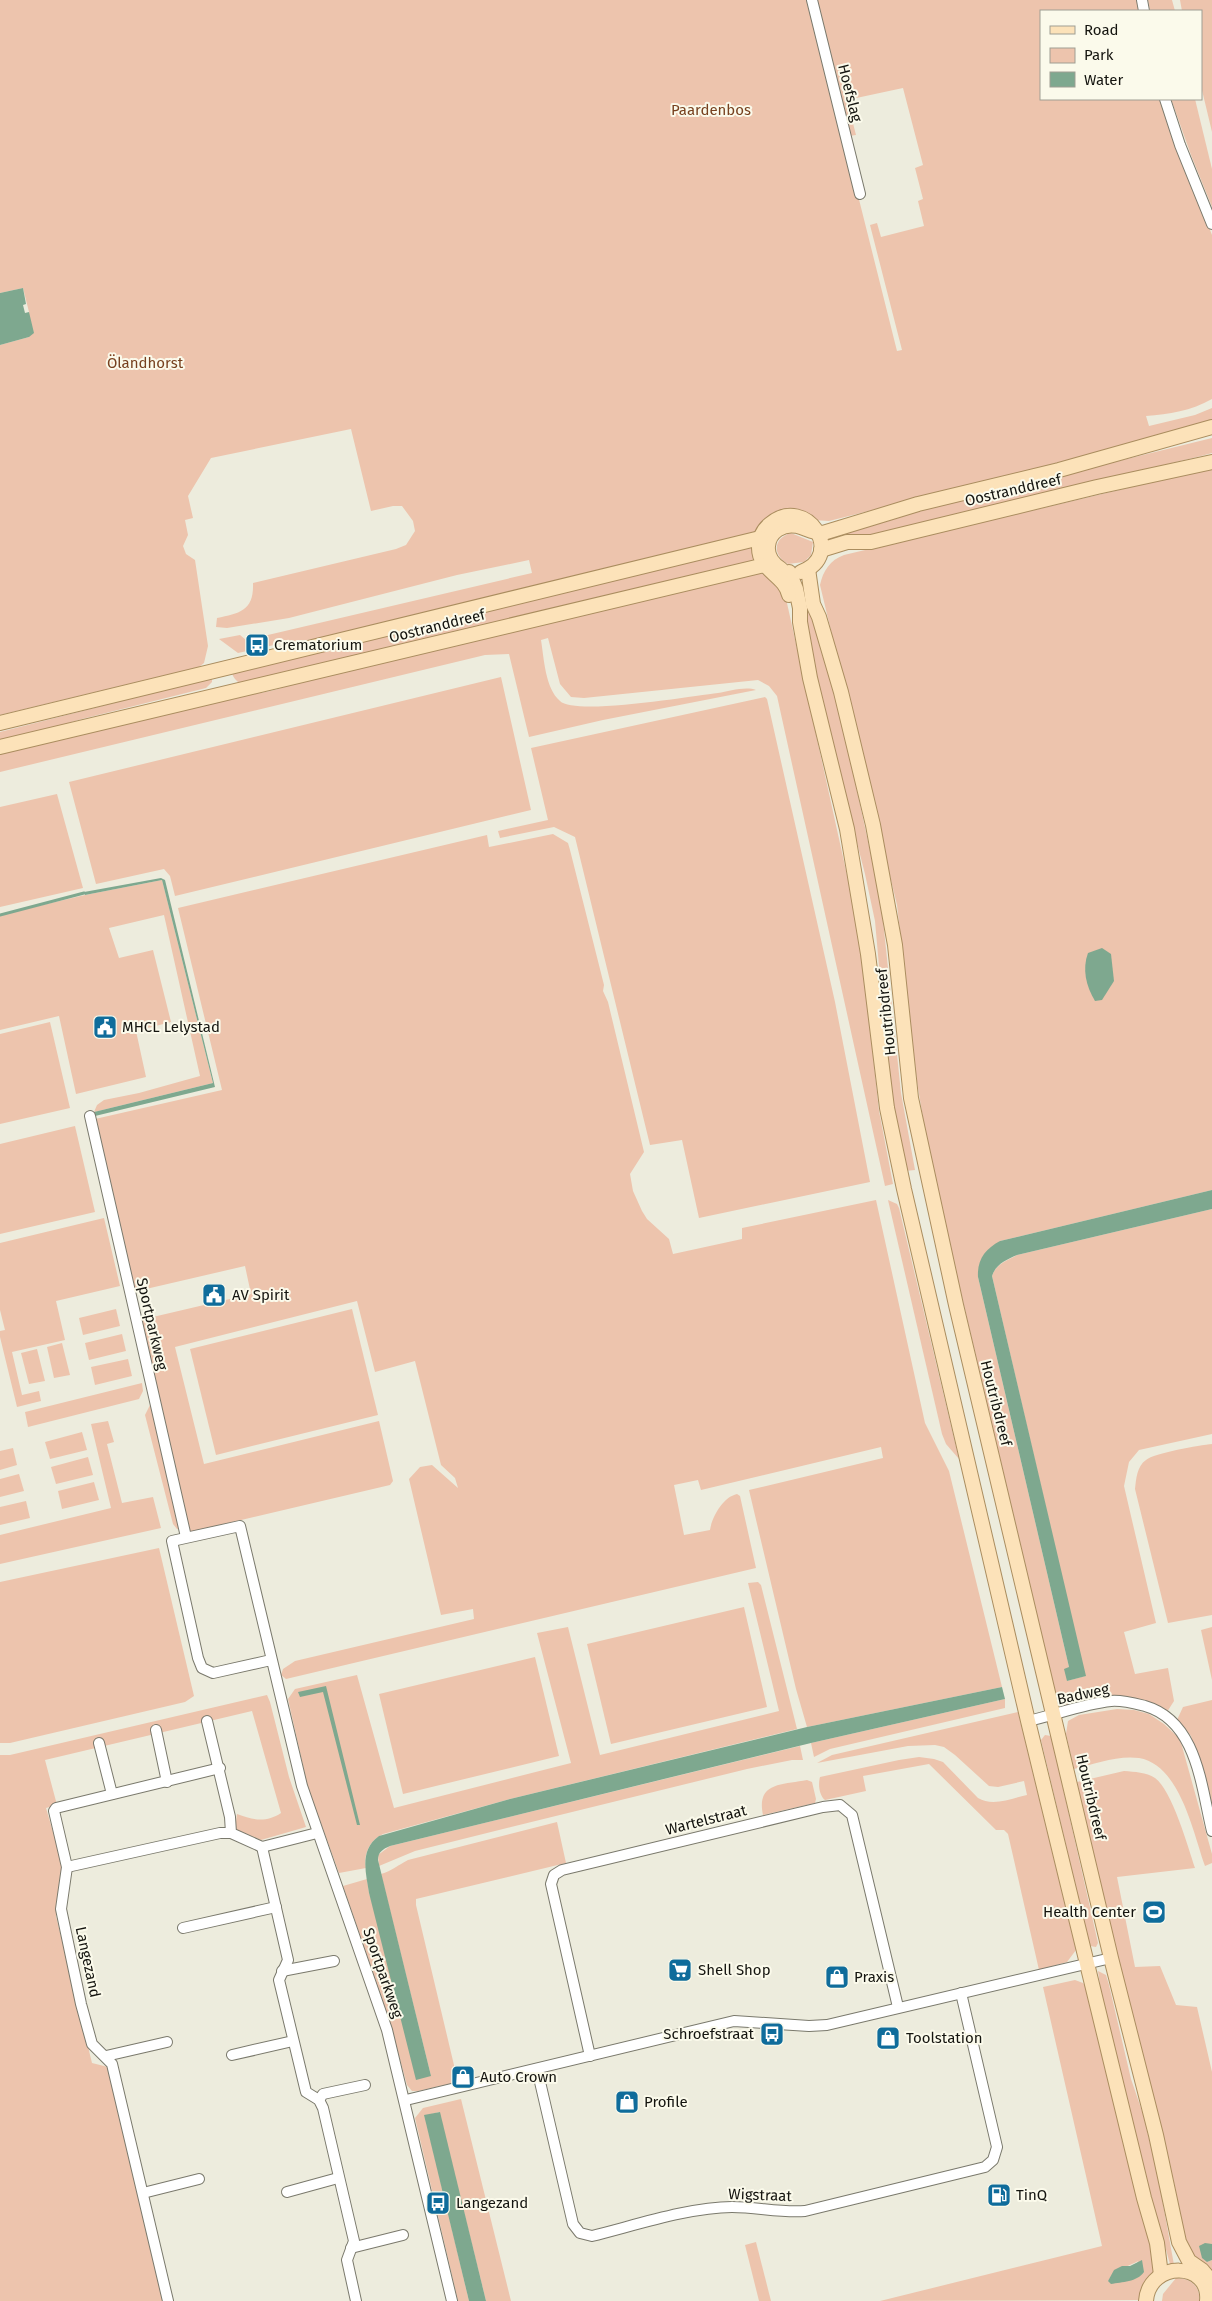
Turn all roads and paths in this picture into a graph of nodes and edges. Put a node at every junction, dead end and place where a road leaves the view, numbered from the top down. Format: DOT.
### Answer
graph roads {
  1 [pos="812,0"];
  2 [pos="1165,100"];
  3 [pos="860,194"];
  4 [pos="1212,224"];
  5 [pos="1212,427"];
  6 [pos="1212,462"];
  7 [pos="817,530"];
  8 [pos="760,538"];
  9 [pos="871,542"];
  10 [pos="821,550"];
  11 [pos="769,564"];
  12 [pos="808,569"];
  13 [pos="783,575"];
  14 [pos="819,618"];
  15 [pos="0,723"];
  16 [pos="0,747"];
  17 [pos="90,1116"];
  18 [pos="186,1537"];
  19 [pos="271,1660"];
  20 [pos="1054,1715"];
  21 [pos="207,1721"];
  22 [pos="1028,1721"];
  23 [pos="156,1730"];
  24 [pos="99,1743"];
  25 [pos="220,1768"];
  26 [pos="167,1782"];
  27 [pos="112,1794"];
  28 [pos="1212,1827"];
  29 [pos="231,1833"];
  30 [pos="317,1833"];
  31 [pos="262,1847"];
  32 [pos="67,1867"];
  33 [pos="276,1908"];
  34 [pos="184,1928"];
  35 [pos="1111,1958"];
  36 [pos="334,1961"];
  37 [pos="1087,1964"];
  38 [pos="282,1971"];
  39 [pos="961,1994"];
  40 [pos="898,2007"];
  41 [pos="293,2041"];
  42 [pos="167,2042"];
  43 [pos="232,2055"];
  44 [pos="106,2056"];
  45 [pos="590,2056"];
  46 [pos="537,2069"];
  47 [pos="365,2085"];
  48 [pos="319,2100"];
  49 [pos="406,2100"];
  50 [pos="338,2178"];
  51 [pos="199,2179"];
  52 [pos="287,2192"];
  53 [pos="143,2193"];
  54 [pos="403,2236"];
  55 [pos="351,2248"];
  56 [pos="1176,2270"];
  57 [pos="1209,2283"];
  58 [pos="168,2301"];
  59 [pos="356,2301"];
  60 [pos="452,2301"];
  61 [pos="1146,2301"];
  62 [pos="1154,2301"];
  63 [pos="1206,2301"];
  1 -- 3 [label="street, Hoefslag"];
  2 -- 4 [label="street"];
  5 -- 7 [label="main road, Oostranddreef"];
  6 -- 9 [label="main road, Oostranddreef"];
  7 -- 8 [label="main road"];
  7 -- 10 [label="main road"];
  7 -- 11 [label="main road"];
  8 -- 11 [label="main road"];
  8 -- 15 [label="main road, Oostranddreef"];
  9 -- 10 [label="main road, Oostranddreef"];
  9 -- 14 [label="main road"];
  10 -- 12 [label="main road"];
  11 -- 13 [label="main road"];
  11 -- 16 [label="main road, Oostranddreef"];
  12 -- 13 [label="main road"];
  12 -- 14 [label="main road, Houtribdreef"];
  13 -- 22 [label="main road, Houtribdreef"];
  14 -- 20 [label="main road, Houtribdreef"];
  17 -- 18 [label="street, Sportparkweg"];
  18 -- 19 [label="street, Sportparkweg"];
  18 -- 19 [label="street"];
  19 -- 30 [label="street, Sportparkweg"];
  20 -- 22 [label="street, Badweg"];
  20 -- 28 [label="street, Badweg"];
  20 -- 35 [label="main road, Houtribdreef"];
  21 -- 25 [label="street"];
  22 -- 37 [label="main road, Houtribdreef"];
  23 -- 26 [label="street"];
  24 -- 27 [label="street"];
  25 -- 26 [label="street, Langezand"];
  25 -- 29 [label="street"];
  26 -- 27 [label="street, Langezand"];
  27 -- 32 [label="street, Langezand"];
  29 -- 31 [label="street"];
  29 -- 32 [label="street"];
  30 -- 31 [label="street"];
  30 -- 49 [label="street, Sportparkweg"];
  31 -- 33 [label="street"];
  32 -- 44 [label="street, Langezand"];
  33 -- 34 [label="street"];
  33 -- 38 [label="street"];
  35 -- 37 [label="street"];
  35 -- 56 [label="main road, Houtribdreef"];
  36 -- 38 [label="street"];
  37 -- 39 [label="street"];
  37 -- 56 [label="main road, Houtribdreef"];
  38 -- 41 [label="street"];
  39 -- 40 [label="street"];
  39 -- 46 [label="street, Wigstraat"];
  40 -- 45 [label="street"];
  40 -- 45 [label="street, Wartelstraat"];
  41 -- 43 [label="street"];
  41 -- 48 [label="street"];
  42 -- 44 [label="street"];
  44 -- 53 [label="street, Langezand"];
  45 -- 46 [label="street"];
  46 -- 49 [label="street"];
  47 -- 48 [label="street"];
  48 -- 50 [label="street"];
  49 -- 60 [label="street, Sportparkweg"];
  50 -- 52 [label="street"];
  50 -- 55 [label="street"];
  51 -- 53 [label="street"];
  53 -- 58 [label="street, Langezand"];
  54 -- 55 [label="street"];
  55 -- 59 [label="street"];
  56 -- 57 [label="main road"];
  56 -- 61 [label="main road"];
  56 -- 62 [label="main road"];
  57 -- 63 [label="main road"];
}
